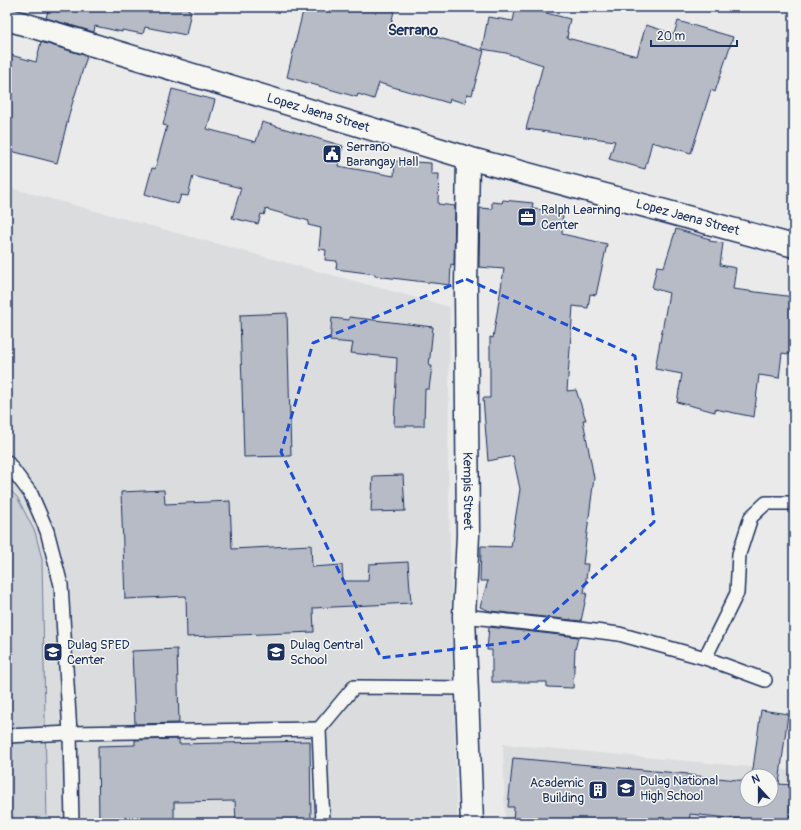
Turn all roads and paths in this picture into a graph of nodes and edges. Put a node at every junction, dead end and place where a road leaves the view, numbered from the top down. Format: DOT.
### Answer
graph roads {
  1 [pos="7,19"];
  2 [pos="468,158"];
  3 [pos="794,246"];
  4 [pos="7,462"];
  5 [pos="794,503"];
  6 [pos="464,616"];
  7 [pos="705,658"];
  8 [pos="765,680"];
  9 [pos="467,688"];
  10 [pos="319,729"];
  11 [pos="70,733"];
  12 [pos="7,736"];
  13 [pos="72,823"];
  14 [pos="323,823"];
  15 [pos="472,823"];
  1 -- 2 [label="street, Lopez Jaena Street"];
  2 -- 3 [label="street, Lopez Jaena Street"];
  2 -- 6 [label="street, Kempis Street"];
  4 -- 11 [label="lane"];
  5 -- 7 [label="lane"];
  6 -- 7 [label="lane"];
  6 -- 9 [label="street, Kempis Street"];
  7 -- 8 [label="lane"];
  9 -- 10 [label="lane"];
  9 -- 15 [label="street, Kempis Street"];
  10 -- 11 [label="lane"];
  10 -- 14 [label="lane"];
  11 -- 12 [label="lane"];
  11 -- 13 [label="lane"];
}
